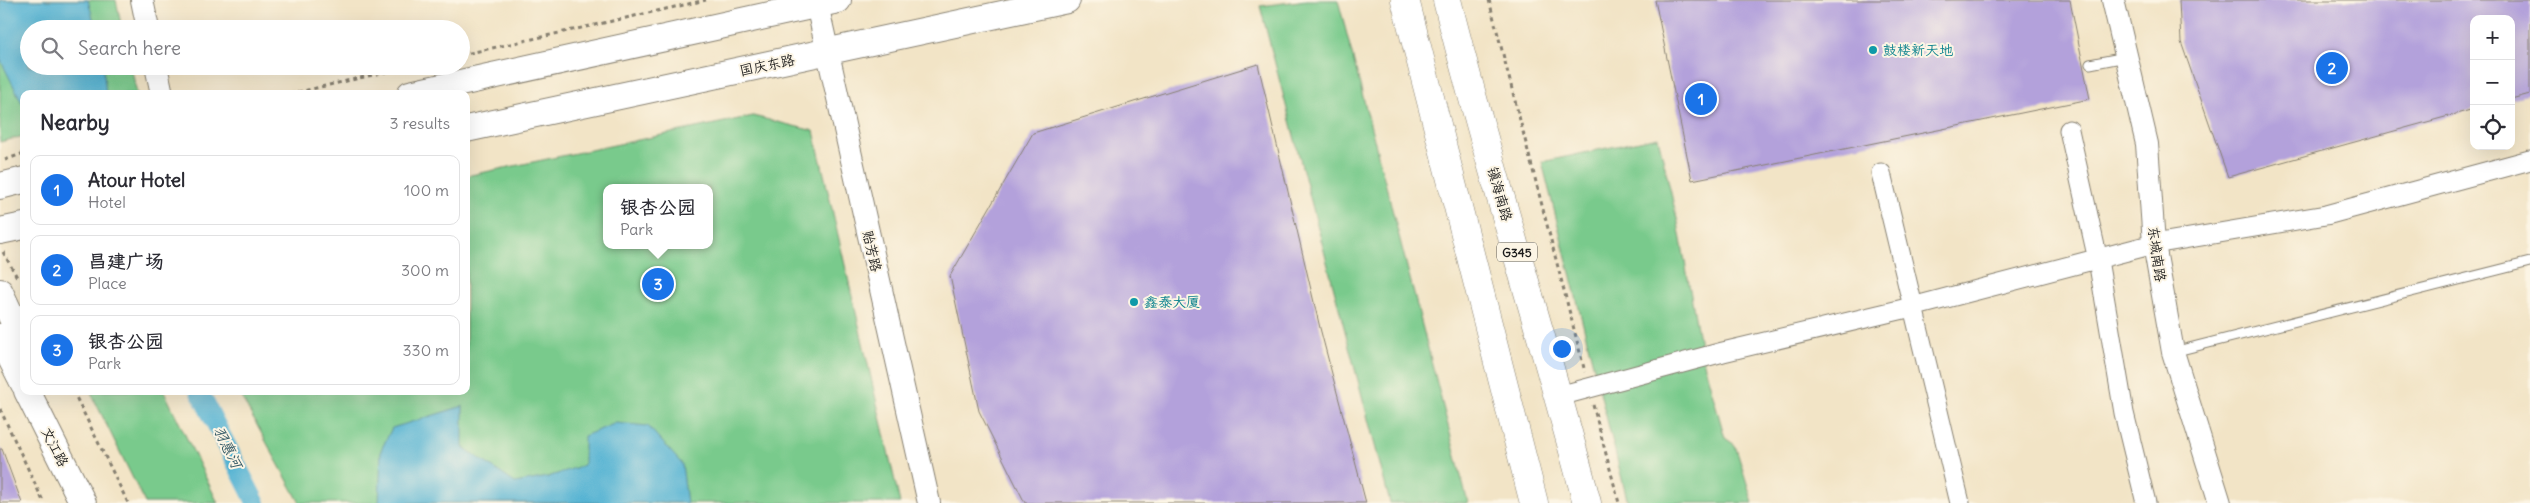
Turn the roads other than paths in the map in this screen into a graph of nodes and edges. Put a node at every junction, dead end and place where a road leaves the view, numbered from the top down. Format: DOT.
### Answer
graph roads {
  1 [pos="142,0"];
  2 [pos="1067,0"];
  3 [pos="1405,0"];
  4 [pos="1447,0"];
  5 [pos="2113,0"];
  6 [pos="823,2"];
  7 [pos="146,20"];
  8 [pos="827,52"];
  9 [pos="2126,56"];
  10 [pos="2090,64"];
  11 [pos="158,75"];
  12 [pos="161,90"];
  13 [pos="428,90"];
  14 [pos="470,128"];
  15 [pos="2069,130"];
  16 [pos="2530,160"];
  17 [pos="1881,173"];
  18 [pos="20,181"];
  19 [pos="0,186"];
  20 [pos="2154,244"];
  21 [pos="2098,260"];
  22 [pos="2530,262"];
  23 [pos="10,288"];
  24 [pos="1912,307"];
  25 [pos="20,328"];
  26 [pos="0,337"];
  27 [pos="2173,352"];
  28 [pos="20,376"];
  29 [pos="29,395"];
  30 [pos="48,395"];
  31 [pos="1559,396"];
  32 [pos="83,503"];
  33 [pos="100,503"];
  34 [pos="929,503"];
  35 [pos="1534,503"];
  36 [pos="1587,503"];
  37 [pos="1960,503"];
  38 [pos="2146,503"];
  39 [pos="2220,503"];
  1 -- 7 [label="street"];
  2 -- 8 [label="main road, 国庆东路"];
  3 -- 35 [label="highway"];
  4 -- 31 [label="highway, 镇海南路 / G345"];
  5 -- 9 [label="street, 东城南路"];
  6 -- 8 [label="street, 贻芳路"];
  6 -- 13 [label="main road"];
  8 -- 14 [label="main road, 国庆东路"];
  8 -- 34 [label="street, 贻芳路"];
  9 -- 10 [label="lane"];
  9 -- 20 [label="street, 东城南路"];
  11 -- 12 [label="street"];
  15 -- 21 [label="street"];
  16 -- 20 [label="street"];
  17 -- 24 [label="street"];
  18 -- 19 [label="main road"];
  20 -- 21 [label="street"];
  20 -- 27 [label="street, 东城南路"];
  21 -- 24 [label="street"];
  21 -- 38 [label="street"];
  22 -- 27 [label="lane"];
  23 -- 25 [label="main road"];
  24 -- 31 [label="street"];
  24 -- 37 [label="street"];
  26 -- 28 [label="main road"];
  27 -- 39 [label="street, 东城南路"];
  29 -- 32 [label="main road, 文江路"];
  30 -- 33 [label="main road"];
  31 -- 36 [label="highway, 镇海南路 / G345"];
}
